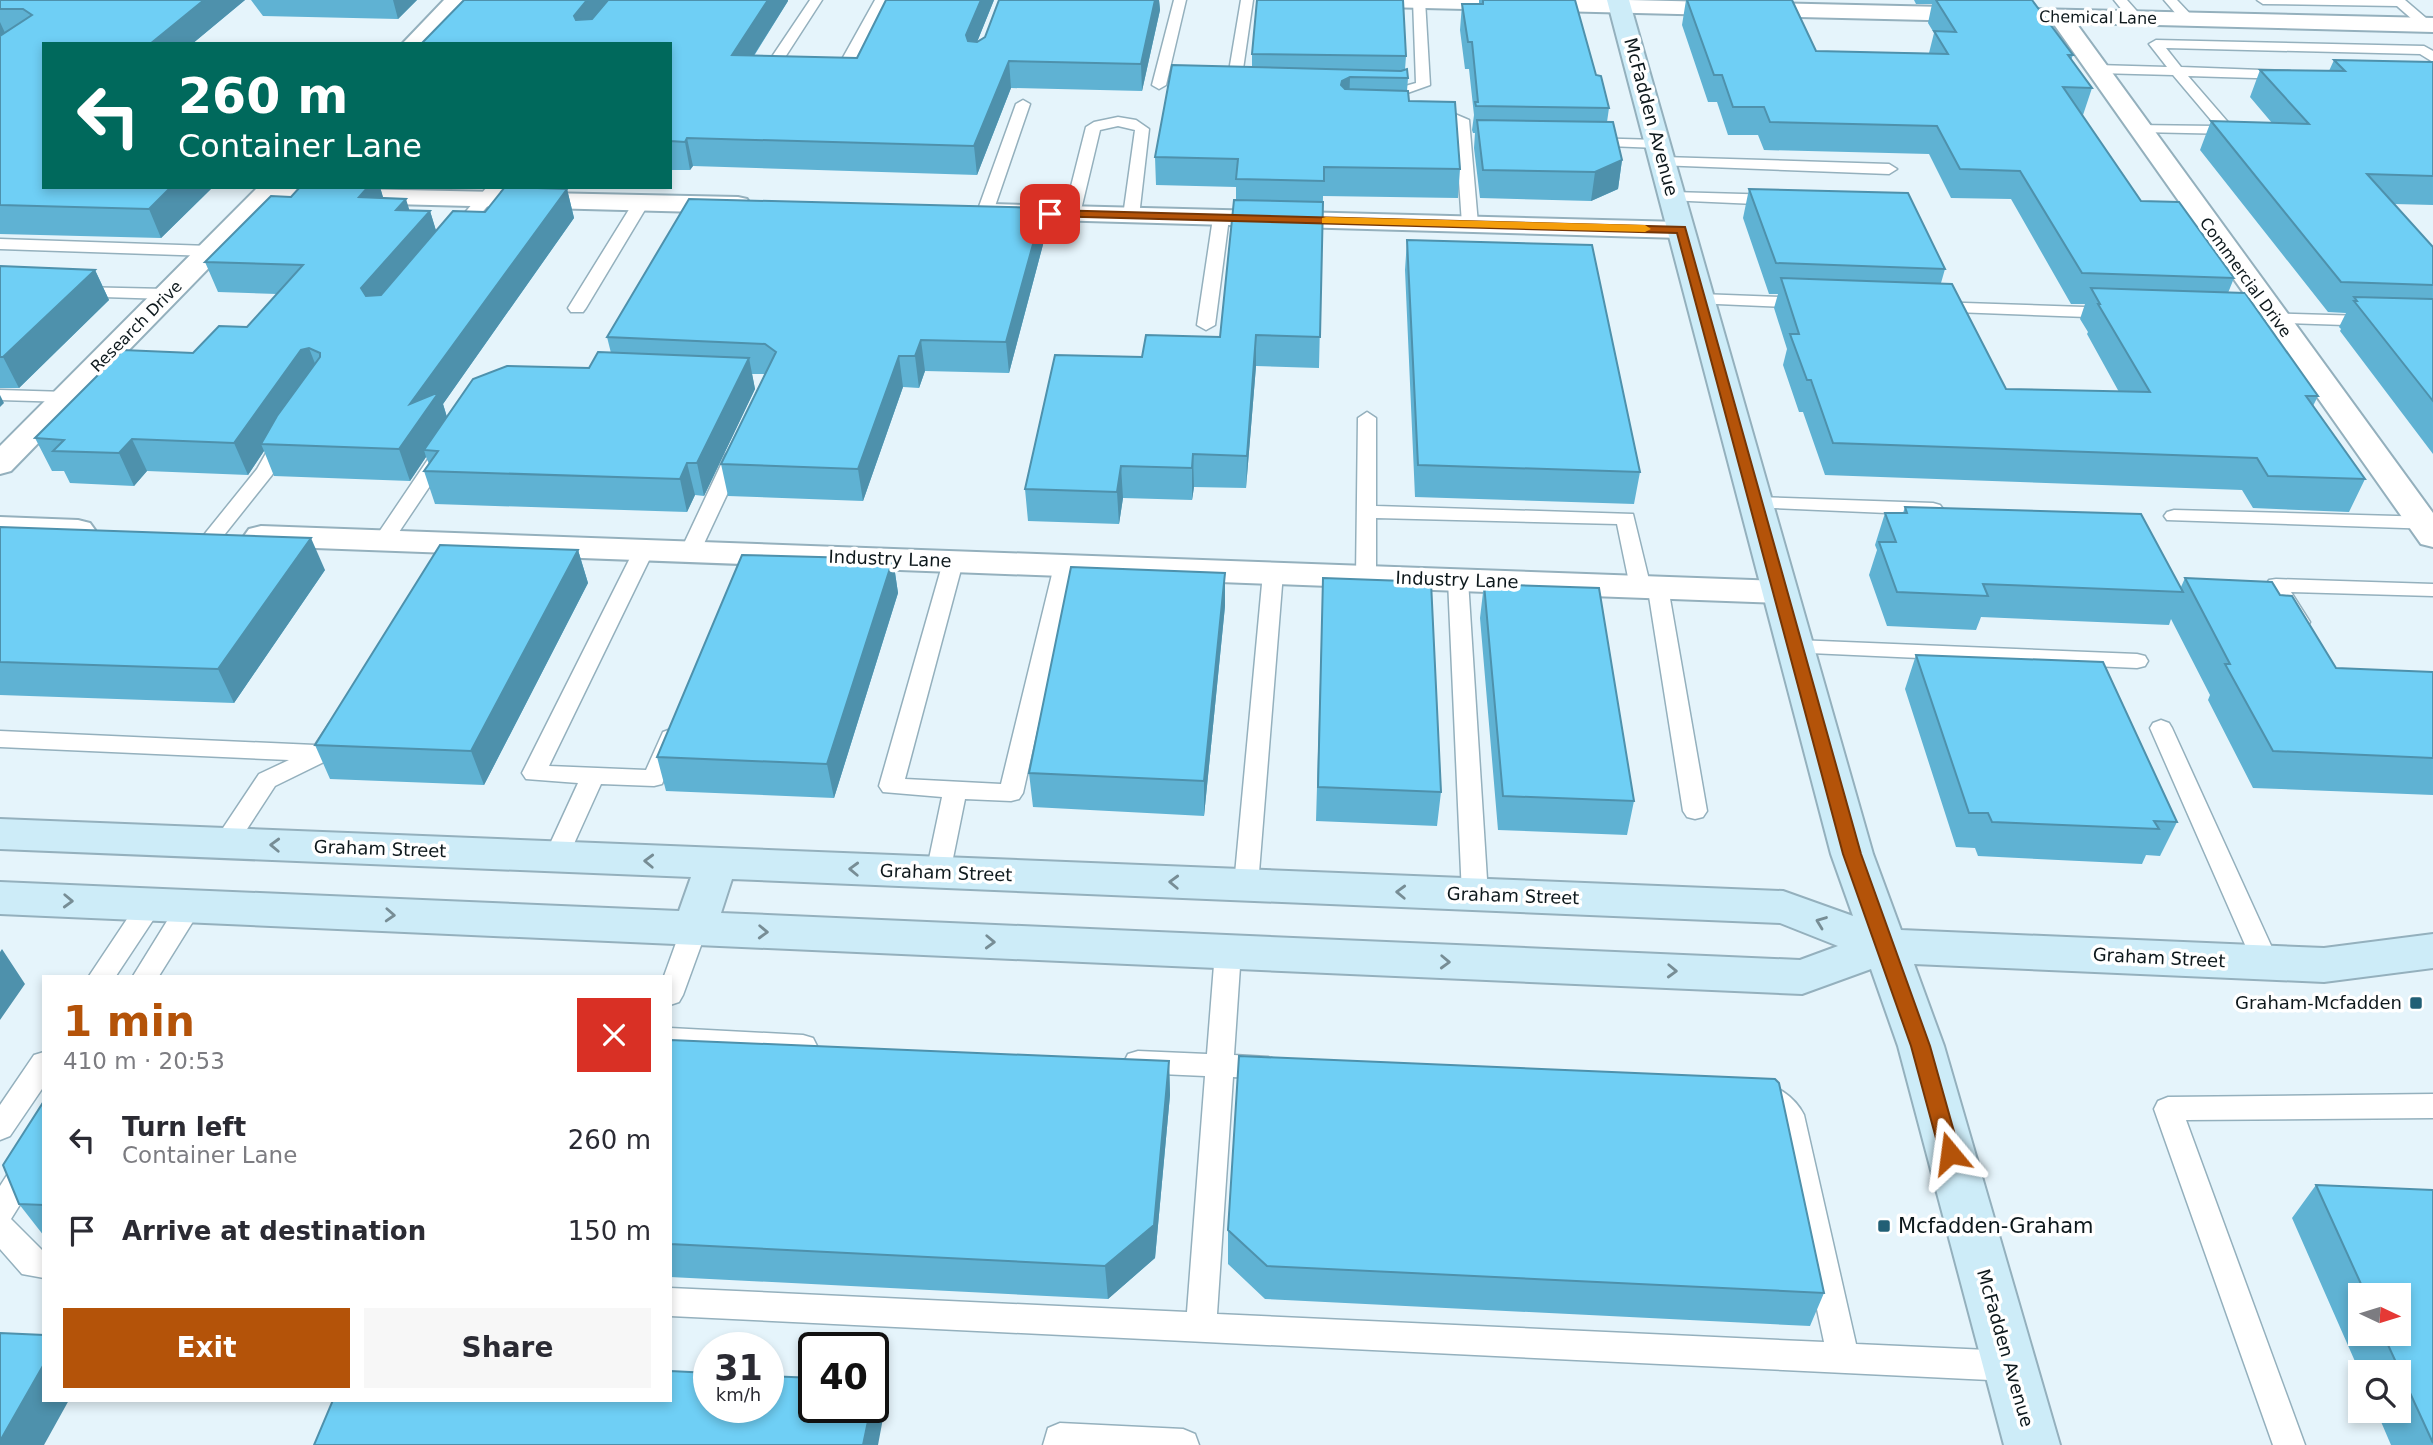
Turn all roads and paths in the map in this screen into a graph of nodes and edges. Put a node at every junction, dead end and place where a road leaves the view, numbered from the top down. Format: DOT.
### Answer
graph roads {
  1 [pos="456,0"];
  2 [pos="816,0"];
  3 [pos="881,0"];
  4 [pos="1180,0"];
  5 [pos="1247,0"];
  6 [pos="1343,0"];
  7 [pos="2120,0"];
  8 [pos="2170,0"];
  9 [pos="2263,0"];
  10 [pos="1419,1"];
  11 [pos="1462,1"];
  12 [pos="2402,1"];
  13 [pos="1619,3"];
  14 [pos="1714,4"];
  15 [pos="2006,8"];
  16 [pos="2059,16"];
  17 [pos="2136,18"];
  18 [pos="2188,19"];
  19 [pos="2430,24"];
  20 [pos="415,42"];
  21 [pos="2433,58"];
  22 [pos="848,61"];
  23 [pos="2096,69"];
  24 [pos="2177,71"];
  25 [pos="2312,75"];
  26 [pos="766,76"];
  27 [pos="1159,85"];
  28 [pos="1262,89"];
  29 [pos="1358,91"];
  30 [pos="1023,104"];
  31 [pos="1416,113"];
  32 [pos="2138,128"];
  33 [pos="1574,142"];
  34 [pos="1660,153"];
  35 [pos="1889,169"];
  36 [pos="1760,182"];
  37 [pos="270,190"];
  38 [pos="492,193"];
  39 [pos="1672,197"];
  40 [pos="1792,201"];
  41 [pos="641,203"];
  42 [pos="765,206"];
  43 [pos="957,211"];
  44 [pos="985,212"];
  45 [pos="1072,214"];
  46 [pos="1131,216"];
  47 [pos="1221,218"];
  48 [pos="1470,224"];
  49 [pos="1681,230"];
  50 [pos="0,244"];
  51 [pos="210,251"];
  52 [pos="439,252"];
  53 [pos="54,291"];
  54 [pos="167,295"];
  55 [pos="1700,299"];
  56 [pos="1824,303"];
  57 [pos="1920,307"];
  58 [pos="577,308"];
  59 [pos="2125,314"];
  60 [pos="2262,318"];
  61 [pos="2433,323"];
  62 [pos="1206,326"];
  63 [pos="0,395"];
  64 [pos="66,397"];
  65 [pos="1367,418"];
  66 [pos="293,425"];
  67 [pos="747,432"];
  68 [pos="453,436"];
  69 [pos="0,464"];
  70 [pos="1756,503"];
  71 [pos="1951,510"];
  72 [pos="1366,512"];
  73 [pos="2174,516"];
  74 [pos="0,527"];
  75 [pos="2430,528"];
  76 [pos="107,531"];
  77 [pos="201,534"];
  78 [pos="383,541"];
  79 [pos="644,550"];
  80 [pos="690,552"];
  81 [pos="953,562"];
  82 [pos="1064,566"];
  83 [pos="1273,573"];
  84 [pos="1366,577"];
  85 [pos="1458,580"];
  86 [pos="1649,587"];
  87 [pos="2433,590"];
  88 [pos="1780,592"];
  89 [pos="2308,637"];
  90 [pos="1796,647"];
  91 [pos="2137,661"];
  92 [pos="348,712"];
  93 [pos="680,716"];
  94 [pos="2161,729"];
  95 [pos="0,739"];
  96 [pos="322,753"];
  97 [pos="593,775"];
  98 [pos="955,790"];
  99 [pos="1695,811"];
  100 [pos="0,834"];
  101 [pos="225,843"];
  102 [pos="556,857"];
  103 [pos="718,863"];
  104 [pos="938,873"];
  105 [pos="1246,885"];
  106 [pos="1475,895"];
  107 [pos="0,898"];
  108 [pos="170,906"];
  109 [pos="694,929"];
  110 [pos="1885,946"];
  111 [pos="2433,951"];
  112 [pos="1228,952"];
  113 [pos="2266,963"];
  114 [pos="103,975"];
  115 [pos="146,975"];
  116 [pos="672,990"];
  117 [pos="672,1039"];
  118 [pos="835,1047"];
  119 [pos="1110,1061"];
  120 [pos="42,1066"];
  121 [pos="1220,1066"];
  122 [pos="1289,1069"];
  123 [pos="1743,1087"];
  124 [pos="2433,1106"];
  125 [pos="0,1128"];
  126 [pos="42,1144"];
  127 [pos="0,1211"];
  128 [pos="0,1228"];
  129 [pos="42,1265"];
  130 [pos="672,1302"];
  131 [pos="1201,1327"];
  132 [pos="1843,1358"];
  133 [pos="2010,1366"];
  134 [pos="1059,1445"];
  135 [pos="1183,1445"];
  136 [pos="2032,1445"];
  137 [pos="2289,1445"];
  1 -- 20 [label="street"];
  2 -- 26 [label="lane"];
  3 -- 22 [label="lane"];
  4 -- 27 [label="lane"];
  5 -- 28 [label="lane"];
  6 -- 10 [label="street, Chemical Lane"];
  7 -- 17 [label="lane"];
  8 -- 18 [label="lane"];
  9 -- 12 [label="lane"];
  10 -- 11 [label="street, Chemical Lane"];
  10 -- 29 [label="lane"];
  11 -- 13 [label="street, Chemical Lane"];
  12 -- 19 [label="lane"];
  13 -- 14 [label="street, Chemical Lane"];
  13 -- 34 [label="street, McFadden Avenue"];
  14 -- 15 [label="street, Chemical Lane"];
  15 -- 16 [label="street, Chemical Lane"];
  16 -- 17 [label="street, Chemical Lane"];
  16 -- 23 [label="street, Commercial Drive"];
  17 -- 18 [label="street, Chemical Lane"];
  18 -- 19 [label="street, Chemical Lane"];
  21 -- 24 [label="lane"];
  23 -- 24 [label="lane"];
  23 -- 32 [label="street, Commercial Drive"];
  24 -- 25 [label="lane"];
  24 -- 32 [label="lane"];
  30 -- 44 [label="lane"];
  31 -- 48 [label="lane"];
  32 -- 60 [label="street, Commercial Drive"];
  33 -- 34 [label="lane"];
  34 -- 36 [label="lane"];
  34 -- 39 [label="street, McFadden Avenue"];
  35 -- 36 [label="lane"];
  36 -- 39 [label="lane"];
  36 -- 40 [label="lane"];
  37 -- 38 [label="street"];
  37 -- 51 [label="street, Research Drive"];
  38 -- 41 [label="street"];
  38 -- 52 [label="lane"];
  39 -- 49 [label="street, McFadden Avenue"];
  41 -- 42 [label="street"];
  41 -- 58 [label="lane"];
  43 -- 44 [label="street"];
  44 -- 45 [label="street"];
  45 -- 46 [label="street"];
  45 -- 46 [label="lane"];
  46 -- 47 [label="street"];
  47 -- 48 [label="street"];
  47 -- 62 [label="lane"];
  48 -- 49 [label="street"];
  49 -- 55 [label="street, McFadden Avenue"];
  50 -- 51 [label="lane"];
  51 -- 54 [label="street, Research Drive"];
  53 -- 54 [label="lane"];
  54 -- 64 [label="street, Research Drive"];
  55 -- 56 [label="lane"];
  55 -- 70 [label="street, McFadden Avenue"];
  57 -- 59 [label="lane"];
  60 -- 61 [label="lane"];
  60 -- 75 [label="street, Commercial Drive"];
  63 -- 64 [label="lane"];
  64 -- 69 [label="street, Research Drive"];
  65 -- 72 [label="lane"];
  66 -- 77 [label="lane"];
  67 -- 80 [label="lane"];
  68 -- 78 [label="lane"];
  70 -- 71 [label="lane"];
  70 -- 88 [label="street, McFadden Avenue"];
  72 -- 84 [label="lane"];
  72 -- 86 [label="lane"];
  73 -- 75 [label="lane"];
  74 -- 76 [label="street"];
  77 -- 78 [label="street, Industry Lane"];
  78 -- 79 [label="street, Industry Lane"];
  79 -- 80 [label="street, Industry Lane"];
  79 -- 97 [label="lane"];
  80 -- 81 [label="street, Industry Lane"];
  81 -- 82 [label="street, Industry Lane"];
  81 -- 98 [label="lane"];
  82 -- 83 [label="street, Industry Lane"];
  82 -- 98 [label="lane"];
  83 -- 84 [label="street, Industry Lane"];
  83 -- 105 [label="lane"];
  84 -- 85 [label="street, Industry Lane"];
  85 -- 86 [label="street, Industry Lane"];
  85 -- 106 [label="lane"];
  86 -- 88 [label="street, Industry Lane"];
  86 -- 99 [label="lane"];
  87 -- 89 [label="lane"];
  88 -- 90 [label="street, McFadden Avenue"];
  90 -- 91 [label="lane"];
  90 -- 110 [label="street, McFadden Avenue"];
  92 -- 96 [label="lane"];
  93 -- 97 [label="lane"];
  94 -- 113 [label="lane"];
  95 -- 96 [label="lane"];
  96 -- 101 [label="lane"];
  97 -- 102 [label="lane"];
  98 -- 104 [label="lane"];
  100 -- 101 [label="street, Graham Street"];
  102 -- 101 [label="street, Graham Street, one-way"];
  103 -- 102 [label="street, Graham Street, one-way"];
  104 -- 103 [label="street, Graham Street, one-way"];
  103 -- 109 [label="street"];
  105 -- 104 [label="street, Graham Street, one-way"];
  106 -- 105 [label="street, Graham Street, one-way"];
  110 -- 106 [label="street, Graham Street, one-way"];
  107 -- 108 [label="street, Graham Street, one-way"];
  108 -- 109 [label="street, Graham Street, one-way"];
  108 -- 114 [label="lane"];
  108 -- 115 [label="lane"];
  109 -- 112 [label="street, Graham Street, one-way"];
  109 -- 116 [label="lane"];
  112 -- 110 [label="street, Graham Street, one-way"];
  110 -- 113 [label="street, Graham Street"];
  110 -- 133 [label="street, McFadden Avenue"];
  111 -- 113 [label="street, Graham Street"];
  112 -- 121 [label="lane"];
  117 -- 118 [label="lane"];
  119 -- 121 [label="lane"];
  120 -- 125 [label="lane"];
  121 -- 122 [label="lane"];
  121 -- 131 [label="lane"];
  123 -- 132 [label="lane"];
  124 -- 137 [label="lane"];
  126 -- 127 [label="lane"];
  128 -- 129 [label="lane"];
  130 -- 131 [label="lane"];
  131 -- 132 [label="lane"];
  132 -- 133 [label="lane"];
  133 -- 136 [label="street, McFadden Avenue"];
  134 -- 135 [label="lane"];
}
